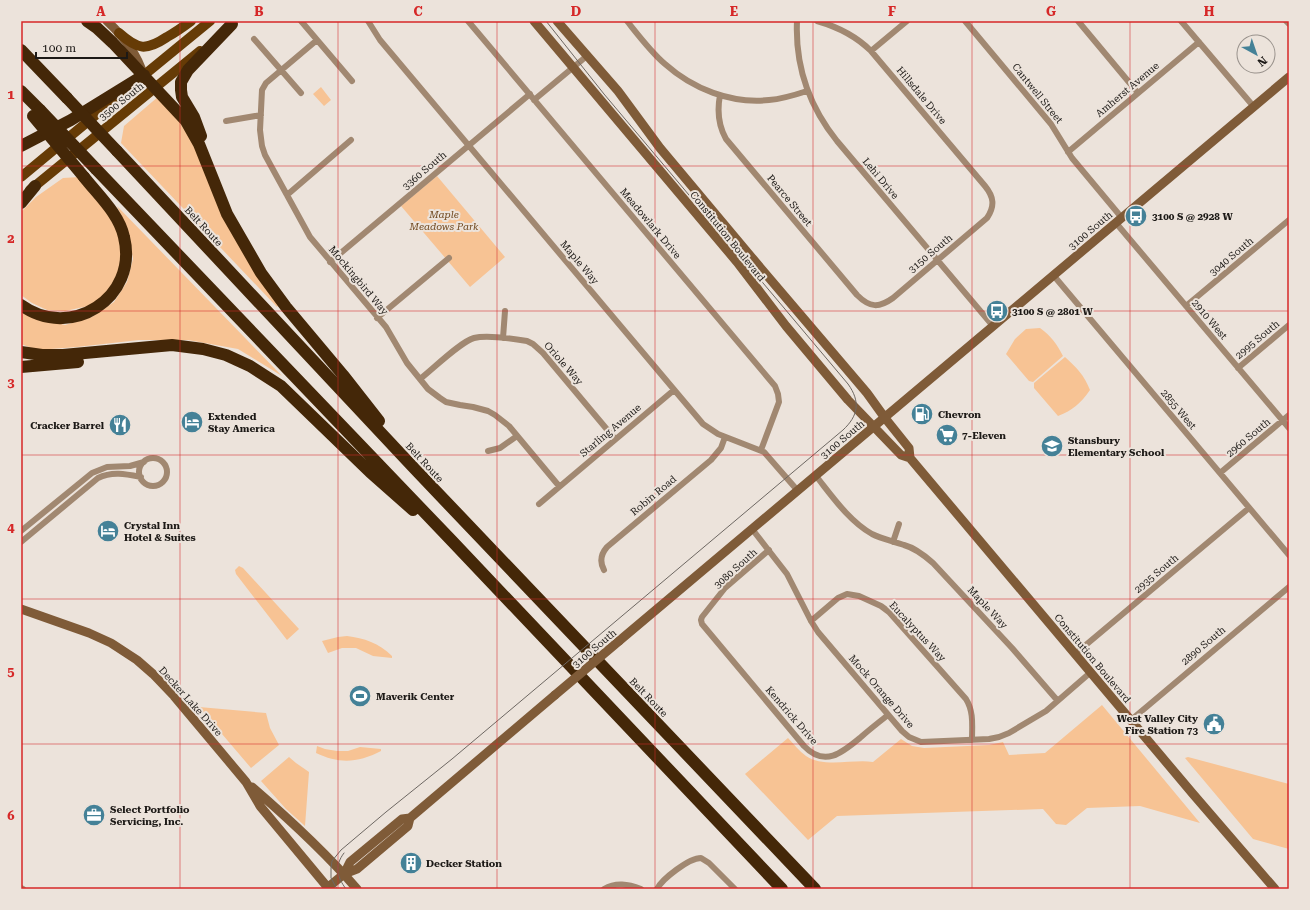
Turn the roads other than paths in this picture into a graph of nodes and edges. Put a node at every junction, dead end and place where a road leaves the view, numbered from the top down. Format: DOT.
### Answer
graph roads {
  1 [pos="87,21"];
  2 [pos="107,21"];
  3 [pos="191,21"];
  4 [pos="210,21"];
  5 [pos="301,21"];
  6 [pos="368,21"];
  7 [pos="468,21"];
  8 [pos="534,21"];
  9 [pos="557,21"];
  10 [pos="627,21"];
  11 [pos="797,21"];
  12 [pos="817,21"];
  13 [pos="907,21"];
  14 [pos="965,21"];
  15 [pos="1078,21"];
  16 [pos="1181,21"];
  17 [pos="1286,21"];
  18 [pos="234,22"];
  19 [pos="1289,24"];
  20 [pos="119,33"];
  21 [pos="254,39"];
  22 [pos="317,40"];
  23 [pos="1199,42"];
  24 [pos="21,50"];
  25 [pos="871,51"];
  26 [pos="588,55"];
  27 [pos="573,68"];
  28 [pos="281,70"];
  29 [pos="144,75"];
  30 [pos="1289,77"];
  31 [pos="352,81"];
  32 [pos="156,88"];
  33 [pos="21,91"];
  34 [pos="807,91"];
  35 [pos="301,93"];
  36 [pos="1138,93"];
  37 [pos="530,94"];
  38 [pos="720,96"];
  39 [pos="534,100"];
  40 [pos="21,101"];
  41 [pos="1254,107"];
  42 [pos="36,113"];
  43 [pos="260,115"];
  44 [pos="226,121"];
  45 [pos="351,140"];
  46 [pos="21,146"];
  47 [pos="469,146"];
  48 [pos="1068,152"];
  49 [pos="203,154"];
  50 [pos="21,177"];
  51 [pos="35,186"];
  52 [pos="287,195"];
  53 [pos="21,198"];
  54 [pos="21,203"];
  55 [pos="993,204"];
  56 [pos="1119,220"];
  57 [pos="1289,220"];
  58 [pos="449,258"];
  59 [pos="938,260"];
  60 [pos="330,262"];
  61 [pos="1054,276"];
  62 [pos="21,305"];
  63 [pos="870,305"];
  64 [pos="1186,306"];
  65 [pos="505,310"];
  66 [pos="377,318"];
  67 [pos="1289,325"];
  68 [pos="993,326"];
  69 [pos="502,338"];
  70 [pos="21,352"];
  71 [pos="21,367"];
  72 [pos="1238,368"];
  73 [pos="261,373"];
  74 [pos="420,379"];
  75 [pos="674,390"];
  76 [pos="1289,415"];
  77 [pos="885,418"];
  78 [pos="1283,420"];
  79 [pos="874,427"];
  80 [pos="1289,428"];
  81 [pos="517,436"];
  82 [pos="725,437"];
  83 [pos="615,439"];
  84 [pos="761,450"];
  85 [pos="488,451"];
  86 [pos="910,458"];
  87 [pos="144,462"];
  88 [pos="412,466"];
  89 [pos="1220,473"];
  90 [pos="816,476"];
  91 [pos="140,478"];
  92 [pos="559,486"];
  93 [pos="798,491"];
  94 [pos="539,504"];
  95 [pos="1249,508"];
  96 [pos="898,524"];
  97 [pos="752,529"];
  98 [pos="21,531"];
  99 [pos="452,541"];
  100 [pos="21,542"];
  101 [pos="893,542"];
  102 [pos="769,550"];
  103 [pos="1289,555"];
  104 [pos="604,570"];
  105 [pos="1289,586"];
  106 [pos="21,609"];
  107 [pos="701,620"];
  108 [pos="811,621"];
  109 [pos="1075,654"];
  110 [pos="1091,672"];
  111 [pos="1057,700"];
  112 [pos="888,714"];
  113 [pos="1131,720"];
  114 [pos="972,740"];
  115 [pos="246,782"];
  116 [pos="344,874"];
  117 [pos="328,888"];
  118 [pos="357,889"];
  119 [pos="604,889"];
  120 [pos="641,889"];
  121 [pos="657,889"];
  122 [pos="734,889"];
  123 [pos="782,889"];
  124 [pos="815,889"];
  125 [pos="1275,889"];
  1 -- 29 [label="highway"];
  2 -- 20 [label="main road"];
  3 -- 20 [label="main road"];
  4 -- 29 [label="main road, 3500 South"];
  5 -- 22 [label="street"];
  6 -- 47 [label="street, Maple Way"];
  7 -- 37 [label="street, Meadowlark Drive"];
  8 -- 27 [label="main road, Constitution Boulevard"];
  9 -- 26 [label="main road, Constitution Boulevard"];
  10 -- 38 [label="street"];
  11 -- 34 [label="street, Lehi Drive"];
  12 -- 25 [label="street, Hillsdale Drive"];
  13 -- 25 [label="street"];
  14 -- 48 [label="street, Cantwell Street"];
  15 -- 36 [label="street"];
  16 -- 23 [label="street"];
  17 -- 19 [label="street"];
  18 -- 32 [label="main road, 3500 South"];
  18 -- 49 [label="highway"];
  20 -- 29 [label="main road"];
  21 -- 28 [label="street"];
  22 -- 28 [label="street, Mockingbird Way"];
  22 -- 31 [label="street"];
  23 -- 36 [label="street, Amherst Avenue"];
  23 -- 41 [label="street"];
  24 -- 88 [label="highway, Belt Route, bridge"];
  25 -- 55 [label="street, Hillsdale Drive"];
  26 -- 27 [label="street"];
  26 -- 77 [label="main road, Constitution Boulevard"];
  27 -- 39 [label="street"];
  27 -- 79 [label="main road, Constitution Boulevard"];
  28 -- 35 [label="street"];
  28 -- 43 [label="street, Mockingbird Way"];
  29 -- 32 [label="highway"];
  29 -- 46 [label="highway"];
  29 -- 50 [label="main road, 3500 South"];
  30 -- 41 [label="main road, 3100 South"];
  32 -- 49 [label="highway"];
  32 -- 51 [label="main road, 3500 South"];
  33 -- 42 [label="highway"];
  34 -- 38 [label="street"];
  34 -- 59 [label="street, Lehi Drive"];
  36 -- 48 [label="street, Amherst Avenue"];
  37 -- 39 [label="street, Meadowlark Drive"];
  37 -- 47 [label="street, 3360 South"];
  38 -- 63 [label="street, Pearce Street"];
  39 -- 84 [label="street, Meadowlark Drive"];
  40 -- 42 [label="highway"];
  41 -- 56 [label="main road, 3100 South"];
  42 -- 62 [label="highway, bridge"];
  42 -- 99 [label="highway, bridge"];
  43 -- 44 [label="street"];
  43 -- 52 [label="street, Mockingbird Way"];
  45 -- 52 [label="street"];
  47 -- 60 [label="street, 3360 South"];
  47 -- 75 [label="street, Maple Way"];
  48 -- 56 [label="street, Cantwell Street"];
  49 -- 88 [label="highway"];
  51 -- 53 [label="main road, 3500 South"];
  51 -- 54 [label="highway"];
  52 -- 60 [label="street, Mockingbird Way"];
  55 -- 59 [label="street, 3150 South"];
  56 -- 61 [label="main road, 3100 South"];
  56 -- 64 [label="street, 2910 West"];
  57 -- 64 [label="street, 3040 South"];
  58 -- 66 [label="street"];
  59 -- 63 [label="street, 3150 South"];
  59 -- 68 [label="street, Lehi Drive"];
  60 -- 66 [label="street, Mockingbird Way"];
  61 -- 68 [label="main road, 3100 South"];
  61 -- 89 [label="street, 2855 West"];
  64 -- 72 [label="street, 2910 West"];
  65 -- 69 [label="street"];
  66 -- 74 [label="street, Mockingbird Way"];
  67 -- 72 [label="street, 2995 South"];
  68 -- 77 [label="main road, 3100 South"];
  69 -- 74 [label="street, Oriole Way"];
  69 -- 83 [label="street, Oriole Way"];
  70 -- 73 [label="highway"];
  71 -- 73 [label="highway"];
  72 -- 78 [label="street, 2910 West"];
  73 -- 99 [label="highway"];
  74 -- 81 [label="street, Mockingbird Way"];
  75 -- 82 [label="street, Maple Way"];
  75 -- 83 [label="street, Starling Avenue"];
  76 -- 78 [label="street, 2960 South"];
  77 -- 79 [label="main road, 3100 South"];
  77 -- 86 [label="main road, Constitution Boulevard"];
  78 -- 80 [label="street, 2910 West"];
  78 -- 89 [label="street, 2960 South"];
  79 -- 86 [label="main road, Constitution Boulevard"];
  79 -- 90 [label="main road, 3100 South"];
  81 -- 85 [label="street"];
  81 -- 92 [label="street, Mockingbird Way"];
  82 -- 84 [label="street, Maple Way"];
  82 -- 104 [label="street, Robin Road"];
  83 -- 92 [label="street, Starling Avenue"];
  84 -- 93 [label="street, Maple Way"];
  86 -- 109 [label="main road, Constitution Boulevard"];
  87 -- 91 [label="street"];
  87 -- 91 [label="street"];
  87 -- 98 [label="street"];
  88 -- 124 [label="highway, Belt Route"];
  89 -- 95 [label="street, 2855 West"];
  90 -- 93 [label="main road, 3100 South"];
  90 -- 101 [label="street, Maple Way"];
  91 -- 100 [label="street"];
  92 -- 94 [label="street, Starling Avenue"];
  93 -- 97 [label="main road, 3100 South"];
  95 -- 103 [label="street, 2855 West"];
  95 -- 109 [label="street, 2935 South"];
  96 -- 101 [label="street"];
  97 -- 102 [label="street, Mock Orange Drive"];
  97 -- 116 [label="main road, 3100 South, bridge"];
  99 -- 123 [label="highway"];
  101 -- 111 [label="street, Maple Way"];
  102 -- 107 [label="street, 3080 South"];
  102 -- 108 [label="street, Mock Orange Drive"];
  105 -- 113 [label="street, 2890 South"];
  106 -- 115 [label="main road, Decker Lake Drive"];
  107 -- 112 [label="street, Kendrick Drive"];
  108 -- 112 [label="street, Mock Orange Drive"];
  108 -- 114 [label="street, Eucalyptus Way"];
  109 -- 110 [label="main road, Constitution Boulevard"];
  110 -- 111 [label="street, Mock Orange Drive"];
  110 -- 113 [label="main road, Constitution Boulevard"];
  111 -- 114 [label="street, Mock Orange Drive"];
  112 -- 114 [label="street, Mock Orange Drive"];
  113 -- 125 [label="main road, Constitution Boulevard"];
  115 -- 116 [label="main road, Decker Lake Drive"];
  115 -- 117 [label="main road, Decker Lake Drive"];
  116 -- 117 [label="main road, 3100 South"];
  116 -- 118 [label="main road, Decker Lake Drive"];
  119 -- 120 [label="street"];
  121 -- 122 [label="street"];
}
